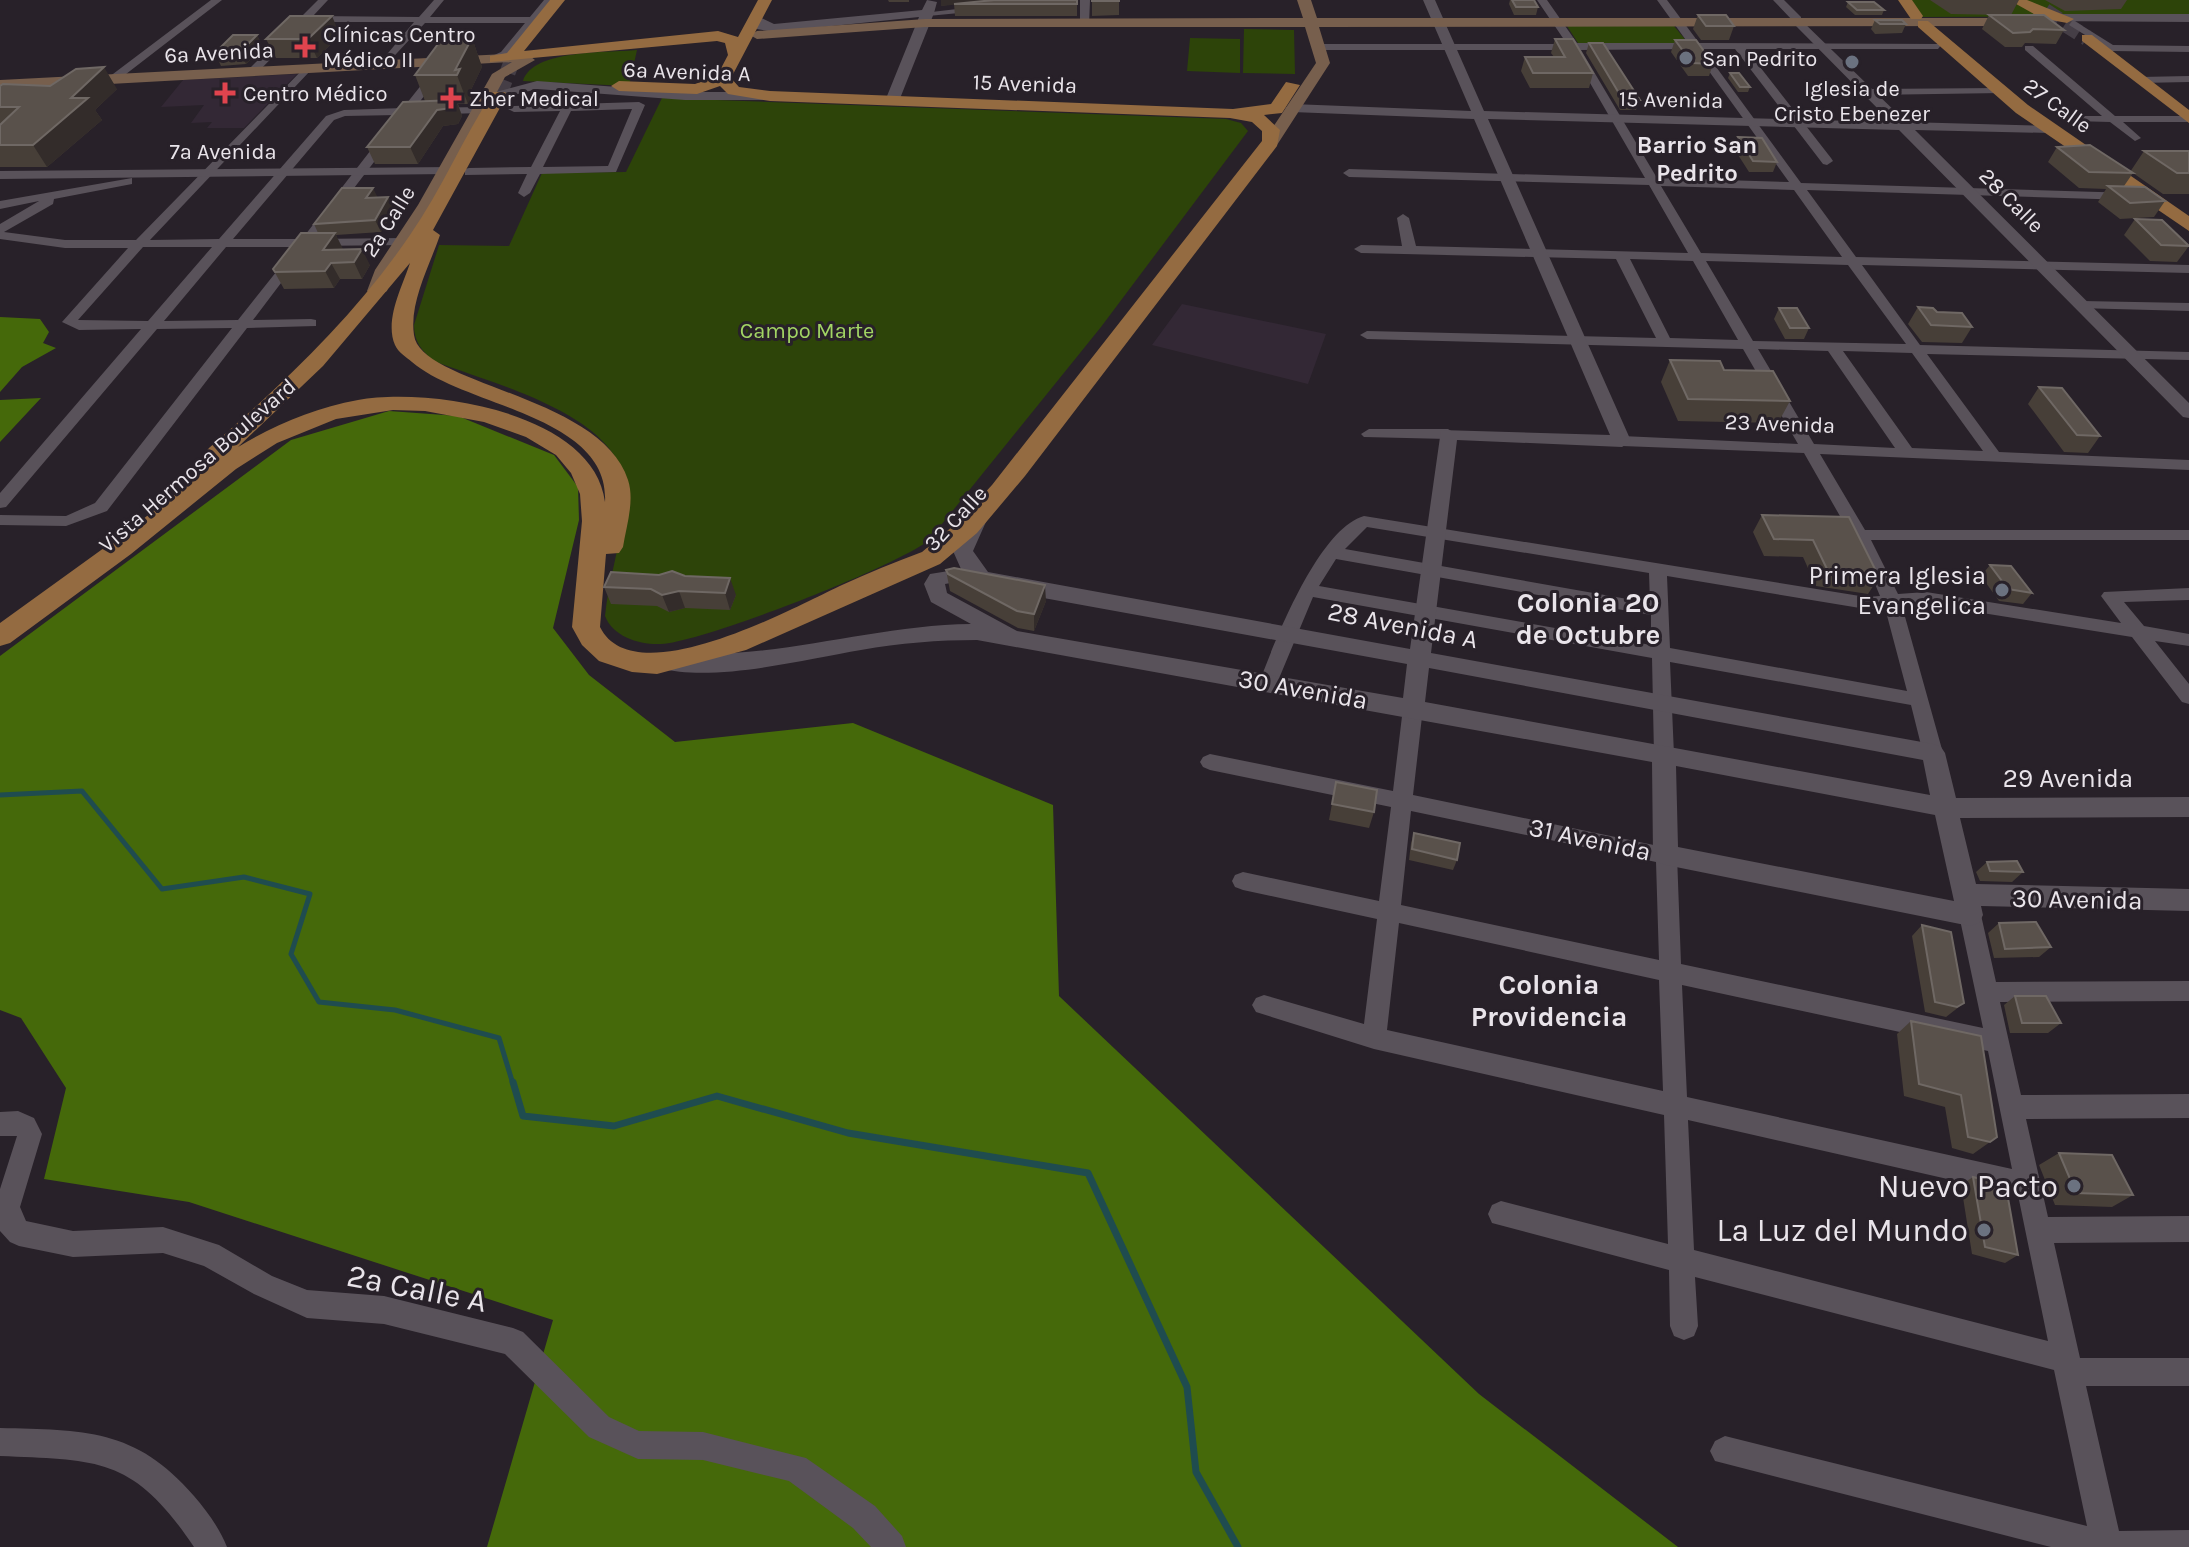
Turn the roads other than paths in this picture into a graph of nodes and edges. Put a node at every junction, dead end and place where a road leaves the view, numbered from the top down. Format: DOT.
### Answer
graph roads {
  1 [pos="217,0"];
  2 [pos="323,0"];
  3 [pos="439,0"];
  4 [pos="550,0"];
  5 [pos="558,0"];
  6 [pos="765,0"];
  7 [pos="932,0"];
  8 [pos="1085,0"];
  9 [pos="1304,0"];
  10 [pos="1429,0"];
  11 [pos="1542,0"];
  12 [pos="1662,0"];
  13 [pos="1778,0"];
  14 [pos="1905,0"];
  15 [pos="2014,0"];
  16 [pos="2025,0"];
  17 [pos="993,7"];
  18 [pos="2045,17"];
  19 [pos="926,18"];
  20 [pos="304,19"];
  21 [pos="422,19"];
  22 [pos="533,20"];
  23 [pos="2187,20"];
  24 [pos="859,21"];
  25 [pos="1556,21"];
  26 [pos="1677,21"];
  27 [pos="1798,21"];
  28 [pos="1920,21"];
  29 [pos="2070,21"];
  30 [pos="1311,22"];
  31 [pos="1439,22"];
  32 [pos="1085,23"];
  33 [pos="756,27"];
  34 [pos="2087,38"];
  35 [pos="709,39"];
  36 [pos="1573,45"];
  37 [pos="1695,45"];
  38 [pos="1737,45"];
  39 [pos="1450,46"];
  40 [pos="1824,46"];
  41 [pos="1320,47"];
  42 [pos="2029,48"];
  43 [pos="2189,49"];
  44 [pos="515,53"];
  45 [pos="560,54"];
  46 [pos="735,54"];
  47 [pos="496,59"];
  48 [pos="443,62"];
  49 [pos="383,65"];
  50 [pos="306,69"];
  51 [pos="252,72"];
  52 [pos="113,79"];
  53 [pos="723,79"];
  54 [pos="2189,79"];
  55 [pos="2140,80"];
  56 [pos="0,85"];
  57 [pos="1292,85"];
  58 [pos="619,86"];
  59 [pos="581,87"];
  60 [pos="1998,91"];
  61 [pos="1870,92"];
  62 [pos="770,96"];
  63 [pos="495,99"];
  64 [pos="892,101"];
  65 [pos="566,107"];
  66 [pos="514,109"];
  67 [pos="406,111"];
  68 [pos="1289,111"];
  69 [pos="1205,112"];
  70 [pos="1479,115"];
  71 [pos="2110,118"];
  72 [pos="2189,118"];
  73 [pos="2077,119"];
  74 [pos="1617,120"];
  75 [pos="1752,123"];
  76 [pos="1798,124"];
  77 [pos="1905,127"];
  78 [pos="2049,129"];
  79 [pos="2135,138"];
  80 [pos="1271,142"];
  81 [pos="1827,161"];
  82 [pos="447,170"];
  83 [pos="535,170"];
  84 [pos="360,171"];
  85 [pos="284,172"];
  86 [pos="469,172"];
  87 [pos="208,173"];
  88 [pos="1349,173"];
  89 [pos="0,175"];
  90 [pos="1507,180"];
  91 [pos="128,181"];
  92 [pos="1655,184"];
  93 [pos="1800,189"];
  94 [pos="524,193"];
  95 [pos="1971,193"];
  96 [pos="63,194"];
  97 [pos="2146,196"];
  98 [pos="440,202"];
  99 [pos="0,205"];
  100 [pos="1403,218"];
  101 [pos="2189,225"];
  102 [pos="0,232"];
  103 [pos="305,242"];
  104 [pos="403,242"];
  105 [pos="223,243"];
  106 [pos="139,244"];
  107 [pos="1361,249"];
  108 [pos="1410,251"];
  109 [pos="1540,255"];
  110 [pos="1622,257"];
  111 [pos="1699,259"];
  112 [pos="1853,263"];
  113 [pos="2045,267"];
  114 [pos="2189,269"];
  115 [pos="377,291"];
  116 [pos="2082,305"];
  117 [pos="2189,307"];
  118 [pos="311,323"];
  119 [pos="240,326"];
  120 [pos="151,327"];
  121 [pos="1367,335"];
  122 [pos="1578,340"];
  123 [pos="1665,342"];
  124 [pos="1748,344"];
  125 [pos="1832,346"];
  126 [pos="1916,348"];
  127 [pos="2131,354"];
  128 [pos="2189,356"];
  129 [pos="2189,412"];
  130 [pos="1369,434"];
  131 [pos="1448,434"];
  132 [pos="1622,441"];
  133 [pos="1809,448"];
  134 [pos="1907,453"];
  135 [pos="1994,456"];
  136 [pos="2189,465"];
  137 [pos="0,503"];
  138 [pos="979,515"];
  139 [pos="0,520"];
  140 [pos="1436,532"];
  141 [pos="1860,535"];
  142 [pos="2189,535"];
  143 [pos="1335,553"];
  144 [pos="906,567"];
  145 [pos="1431,569"];
  146 [pos="1658,570"];
  147 [pos="981,578"];
  148 [pos="1308,590"];
  149 [pos="2189,594"];
  150 [pos="1892,602"];
  151 [pos="1426,610"];
  152 [pos="1660,611"];
  153 [pos="0,620"];
  154 [pos="586,627"];
  155 [pos="2137,631"];
  156 [pos="1287,632"];
  157 [pos="0,636"];
  158 [pos="1009,636"];
  159 [pos="2189,640"];
  160 [pos="1661,653"];
  161 [pos="1421,656"];
  162 [pos="668,662"];
  163 [pos="1268,683"];
  164 [pos="2189,697"];
  165 [pos="1920,700"];
  166 [pos="1663,703"];
  167 [pos="1413,708"];
  168 [pos="1933,753"];
  169 [pos="1664,755"];
  170 [pos="1210,762"];
  171 [pos="1402,799"];
  172 [pos="2189,807"];
  173 [pos="1941,808"];
  174 [pos="1666,855"];
  175 [pos="1243,881"];
  176 [pos="2189,900"];
  177 [pos="1968,904"];
  178 [pos="1389,911"];
  179 [pos="1672,973"];
  180 [pos="2189,991"];
  181 [pos="1987,992"];
  182 [pos="1264,1005"];
  183 [pos="1374,1038"];
  184 [pos="1998,1042"];
  185 [pos="1676,1103"];
  186 [pos="2189,1106"];
  187 [pos="2012,1107"];
  188 [pos="0,1124"];
  189 [pos="2029,1185"];
  190 [pos="1501,1214"];
  191 [pos="2189,1229"];
  192 [pos="2038,1230"];
  193 [pos="1682,1263"];
  194 [pos="1684,1326"];
  195 [pos="2066,1365"];
  196 [pos="2189,1372"];
  197 [pos="0,1442"];
  198 [pos="1725,1451"];
  199 [pos="2189,1545"];
  200 [pos="2107,1546"];
  201 [pos="212,1547"];
  202 [pos="891,1547"];
  1 -- 52 [label="street"];
  2 -- 20 [label="street"];
  3 -- 21 [label="street"];
  4 -- 22 [label="street"];
  5 -- 44 [label="main road"];
  6 -- 33 [label="main road"];
  7 -- 19 [label="street"];
  8 -- 32 [label="street"];
  9 -- 30 [label="main road"];
  10 -- 31 [label="street"];
  11 -- 25 [label="street"];
  12 -- 26 [label="street"];
  13 -- 27 [label="street, 28 Calle"];
  14 -- 28 [label="main road, 27 Calle"];
  15 -- 18 [label="main road"];
  15 -- 29 [label="main road"];
  16 -- 18 [label="main road"];
  17 -- 19 [label="street"];
  18 -- 27 [label="main road"];
  18 -- 28 [label="main road"];
  18 -- 29 [label="street"];
  19 -- 24 [label="main road"];
  19 -- 32 [label="main road"];
  19 -- 33 [label="main road"];
  19 -- 64 [label="street"];
  20 -- 21 [label="street"];
  20 -- 51 [label="street"];
  21 -- 22 [label="street"];
  21 -- 49 [label="street"];
  22 -- 47 [label="street"];
  23 -- 29 [label="street"];
  24 -- 33 [label="street"];
  25 -- 26 [label="main road"];
  25 -- 31 [label="main road"];
  25 -- 36 [label="street"];
  26 -- 27 [label="main road"];
  26 -- 37 [label="street"];
  27 -- 28 [label="main road"];
  27 -- 40 [label="street, 28 Calle"];
  28 -- 40 [label="street, 27 Calle"];
  28 -- 60 [label="main road, 27 Calle"];
  29 -- 43 [label="street"];
  30 -- 31 [label="main road"];
  30 -- 32 [label="main road"];
  30 -- 41 [label="main road"];
  30 -- 57 [label="main road"];
  31 -- 39 [label="street"];
  33 -- 46 [label="main road"];
  34 -- 55 [label="main road"];
  35 -- 45 [label="main road, 6a Avenida"];
  36 -- 37 [label="street"];
  36 -- 39 [label="street"];
  36 -- 74 [label="street"];
  37 -- 38 [label="street"];
  37 -- 75 [label="street"];
  38 -- 40 [label="street"];
  38 -- 76 [label="street"];
  39 -- 41 [label="street"];
  39 -- 70 [label="street"];
  40 -- 61 [label="street, 28 Calle"];
  41 -- 68 [label="main road, 32 Calle"];
  42 -- 71 [label="street"];
  45 -- 47 [label="main road, 6a Avenida"];
  45 -- 63 [label="main road, 2a Calle"];
  46 -- 47 [label="main road"];
  46 -- 53 [label="main road"];
  47 -- 48 [label="main road, 6a Avenida"];
  48 -- 49 [label="main road, 6a Avenida"];
  48 -- 67 [label="street"];
  49 -- 50 [label="main road, 6a Avenida"];
  50 -- 51 [label="main road, 6a Avenida"];
  50 -- 87 [label="street"];
  51 -- 52 [label="main road, 6a Avenida"];
  52 -- 56 [label="main road, 6a Avenida"];
  53 -- 58 [label="main road"];
  53 -- 62 [label="main road"];
  54 -- 55 [label="street"];
  55 -- 72 [label="main road"];
  57 -- 68 [label="main road"];
  57 -- 69 [label="main road"];
  59 -- 62 [label="street, 6a Avenida A"];
  59 -- 63 [label="street, 6a Avenida A"];
  59 -- 65 [label="street"];
  60 -- 61 [label="street"];
  60 -- 78 [label="main road, 27 Calle"];
  61 -- 77 [label="street, 28 Calle"];
  62 -- 64 [label="main road, 6a Avenida A"];
  63 -- 67 [label="street, 6a Avenida A"];
  63 -- 82 [label="main road, 2a Calle"];
  63 -- 98 [label="main road, 2a Calle"];
  64 -- 69 [label="main road, 15 Avenida"];
  65 -- 66 [label="street"];
  65 -- 83 [label="street"];
  65 -- 83 [label="street"];
  67 -- 84 [label="street"];
  67 -- 85 [label="street, 6a Avenida A"];
  68 -- 70 [label="street, 15 Avenida"];
  68 -- 80 [label="main road, 32 Calle"];
  69 -- 80 [label="main road"];
  69 -- 144 [label="main road, 32 Calle"];
  70 -- 74 [label="street, 15 Avenida"];
  70 -- 90 [label="street"];
  71 -- 72 [label="street"];
  71 -- 73 [label="street"];
  71 -- 79 [label="street"];
  74 -- 75 [label="street, 15 Avenida"];
  74 -- 92 [label="street"];
  75 -- 76 [label="street, 15 Avenida"];
  75 -- 93 [label="street"];
  76 -- 77 [label="street, 15 Avenida"];
  76 -- 81 [label="street"];
  77 -- 78 [label="street, 15 Avenida"];
  77 -- 95 [label="street, 28 Calle"];
  78 -- 97 [label="main road, 27 Calle"];
  80 -- 138 [label="main road, 32 Calle"];
  82 -- 84 [label="street, 7a Avenida"];
  82 -- 104 [label="main road, 2a Calle"];
  83 -- 86 [label="street"];
  83 -- 94 [label="street"];
  84 -- 85 [label="street, 7a Avenida"];
  84 -- 103 [label="street"];
  85 -- 87 [label="street, 7a Avenida"];
  85 -- 105 [label="street"];
  87 -- 89 [label="street, 7a Avenida"];
  87 -- 106 [label="street"];
  88 -- 90 [label="street"];
  90 -- 92 [label="street"];
  90 -- 109 [label="street"];
  91 -- 96 [label="street"];
  92 -- 93 [label="street"];
  92 -- 111 [label="street"];
  93 -- 95 [label="street"];
  93 -- 112 [label="street"];
  95 -- 97 [label="street"];
  95 -- 113 [label="street, 28 Calle"];
  96 -- 99 [label="street"];
  96 -- 102 [label="street"];
  97 -- 101 [label="main road, 27 Calle"];
  98 -- 115 [label="main road, 2a Calle"];
  98 -- 154 [label="main road"];
  100 -- 108 [label="street"];
  102 -- 106 [label="street"];
  103 -- 104 [label="street"];
  103 -- 105 [label="street"];
  103 -- 119 [label="street"];
  104 -- 115 [label="main road, 2a Calle"];
  105 -- 106 [label="street"];
  105 -- 120 [label="street"];
  106 -- 120 [label="street"];
  107 -- 108 [label="street"];
  108 -- 109 [label="street"];
  109 -- 110 [label="street"];
  109 -- 122 [label="street"];
  110 -- 111 [label="street"];
  110 -- 123 [label="street"];
  111 -- 112 [label="street"];
  111 -- 124 [label="street"];
  112 -- 113 [label="street"];
  112 -- 126 [label="street"];
  113 -- 114 [label="street"];
  113 -- 116 [label="street, 28 Calle"];
  115 -- 153 [label="main road, Vista Hermosa Boulevard"];
  116 -- 117 [label="street"];
  116 -- 127 [label="street, 28 Calle"];
  118 -- 119 [label="street"];
  119 -- 120 [label="street"];
  119 -- 139 [label="street"];
  120 -- 137 [label="street"];
  121 -- 122 [label="street"];
  122 -- 123 [label="street"];
  122 -- 132 [label="street"];
  123 -- 124 [label="street"];
  124 -- 125 [label="street"];
  124 -- 133 [label="street"];
  125 -- 126 [label="street"];
  125 -- 134 [label="street"];
  126 -- 127 [label="street"];
  126 -- 135 [label="street"];
  127 -- 128 [label="street"];
  127 -- 129 [label="street, 28 Calle"];
  130 -- 131 [label="street, 23 Avenida"];
  131 -- 132 [label="street, 23 Avenida"];
  131 -- 140 [label="street"];
  132 -- 133 [label="street, 23 Avenida"];
  133 -- 134 [label="street, 23 Avenida"];
  133 -- 141 [label="street"];
  134 -- 135 [label="street, 23 Avenida"];
  135 -- 136 [label="street, 23 Avenida"];
  138 -- 144 [label="main road, 32 Calle"];
  138 -- 147 [label="street"];
  140 -- 143 [label="street"];
  140 -- 145 [label="street"];
  140 -- 146 [label="street"];
  141 -- 142 [label="street"];
  141 -- 150 [label="street"];
  143 -- 145 [label="street"];
  143 -- 148 [label="street"];
  144 -- 162 [label="main road"];
  145 -- 151 [label="street"];
  145 -- 152 [label="street"];
  146 -- 150 [label="street"];
  146 -- 152 [label="street"];
  147 -- 156 [label="street, 28 Avenida A"];
  147 -- 158 [label="street, 28 Avenida A"];
  148 -- 151 [label="street"];
  148 -- 156 [label="street"];
  149 -- 155 [label="street"];
  150 -- 155 [label="street"];
  150 -- 165 [label="street"];
  151 -- 160 [label="street"];
  151 -- 161 [label="street"];
  152 -- 160 [label="street"];
  154 -- 157 [label="main road, Vista Hermosa Boulevard"];
  154 -- 162 [label="main road"];
  155 -- 159 [label="street"];
  155 -- 164 [label="street"];
  156 -- 161 [label="street, 28 Avenida A"];
  156 -- 163 [label="street"];
  158 -- 162 [label="street, 30 Avenida"];
  158 -- 163 [label="street, 30 Avenida"];
  160 -- 165 [label="street"];
  160 -- 166 [label="street"];
  161 -- 166 [label="street, 28 Avenida A"];
  161 -- 167 [label="street"];
  163 -- 167 [label="street, 30 Avenida"];
  165 -- 168 [label="street"];
  166 -- 168 [label="street, 28 Avenida A"];
  166 -- 169 [label="street"];
  167 -- 169 [label="street, 30 Avenida"];
  167 -- 171 [label="street"];
  168 -- 173 [label="street"];
  169 -- 173 [label="street, 30 Avenida"];
  169 -- 174 [label="street"];
  170 -- 171 [label="street, 31 Avenida"];
  171 -- 174 [label="street, 31 Avenida"];
  171 -- 178 [label="street"];
  172 -- 173 [label="street, 29 Avenida"];
  173 -- 177 [label="street"];
  174 -- 177 [label="street, 31 Avenida"];
  174 -- 179 [label="street"];
  175 -- 178 [label="street"];
  176 -- 177 [label="street, 30 Avenida"];
  177 -- 181 [label="street"];
  178 -- 179 [label="street"];
  178 -- 183 [label="street"];
  179 -- 184 [label="street"];
  179 -- 185 [label="street"];
  180 -- 181 [label="street"];
  181 -- 184 [label="street"];
  182 -- 183 [label="street"];
  183 -- 185 [label="street"];
  184 -- 187 [label="street"];
  185 -- 189 [label="street"];
  185 -- 193 [label="street"];
  186 -- 187 [label="street"];
  187 -- 189 [label="street"];
  188 -- 202 [label="street, 2a Calle A"];
  189 -- 192 [label="street"];
  190 -- 193 [label="street"];
  191 -- 192 [label="street"];
  192 -- 195 [label="street"];
  193 -- 194 [label="street"];
  193 -- 195 [label="street"];
  195 -- 196 [label="street"];
  195 -- 200 [label="street"];
  197 -- 201 [label="street"];
  198 -- 200 [label="street"];
  199 -- 200 [label="street"];
}
